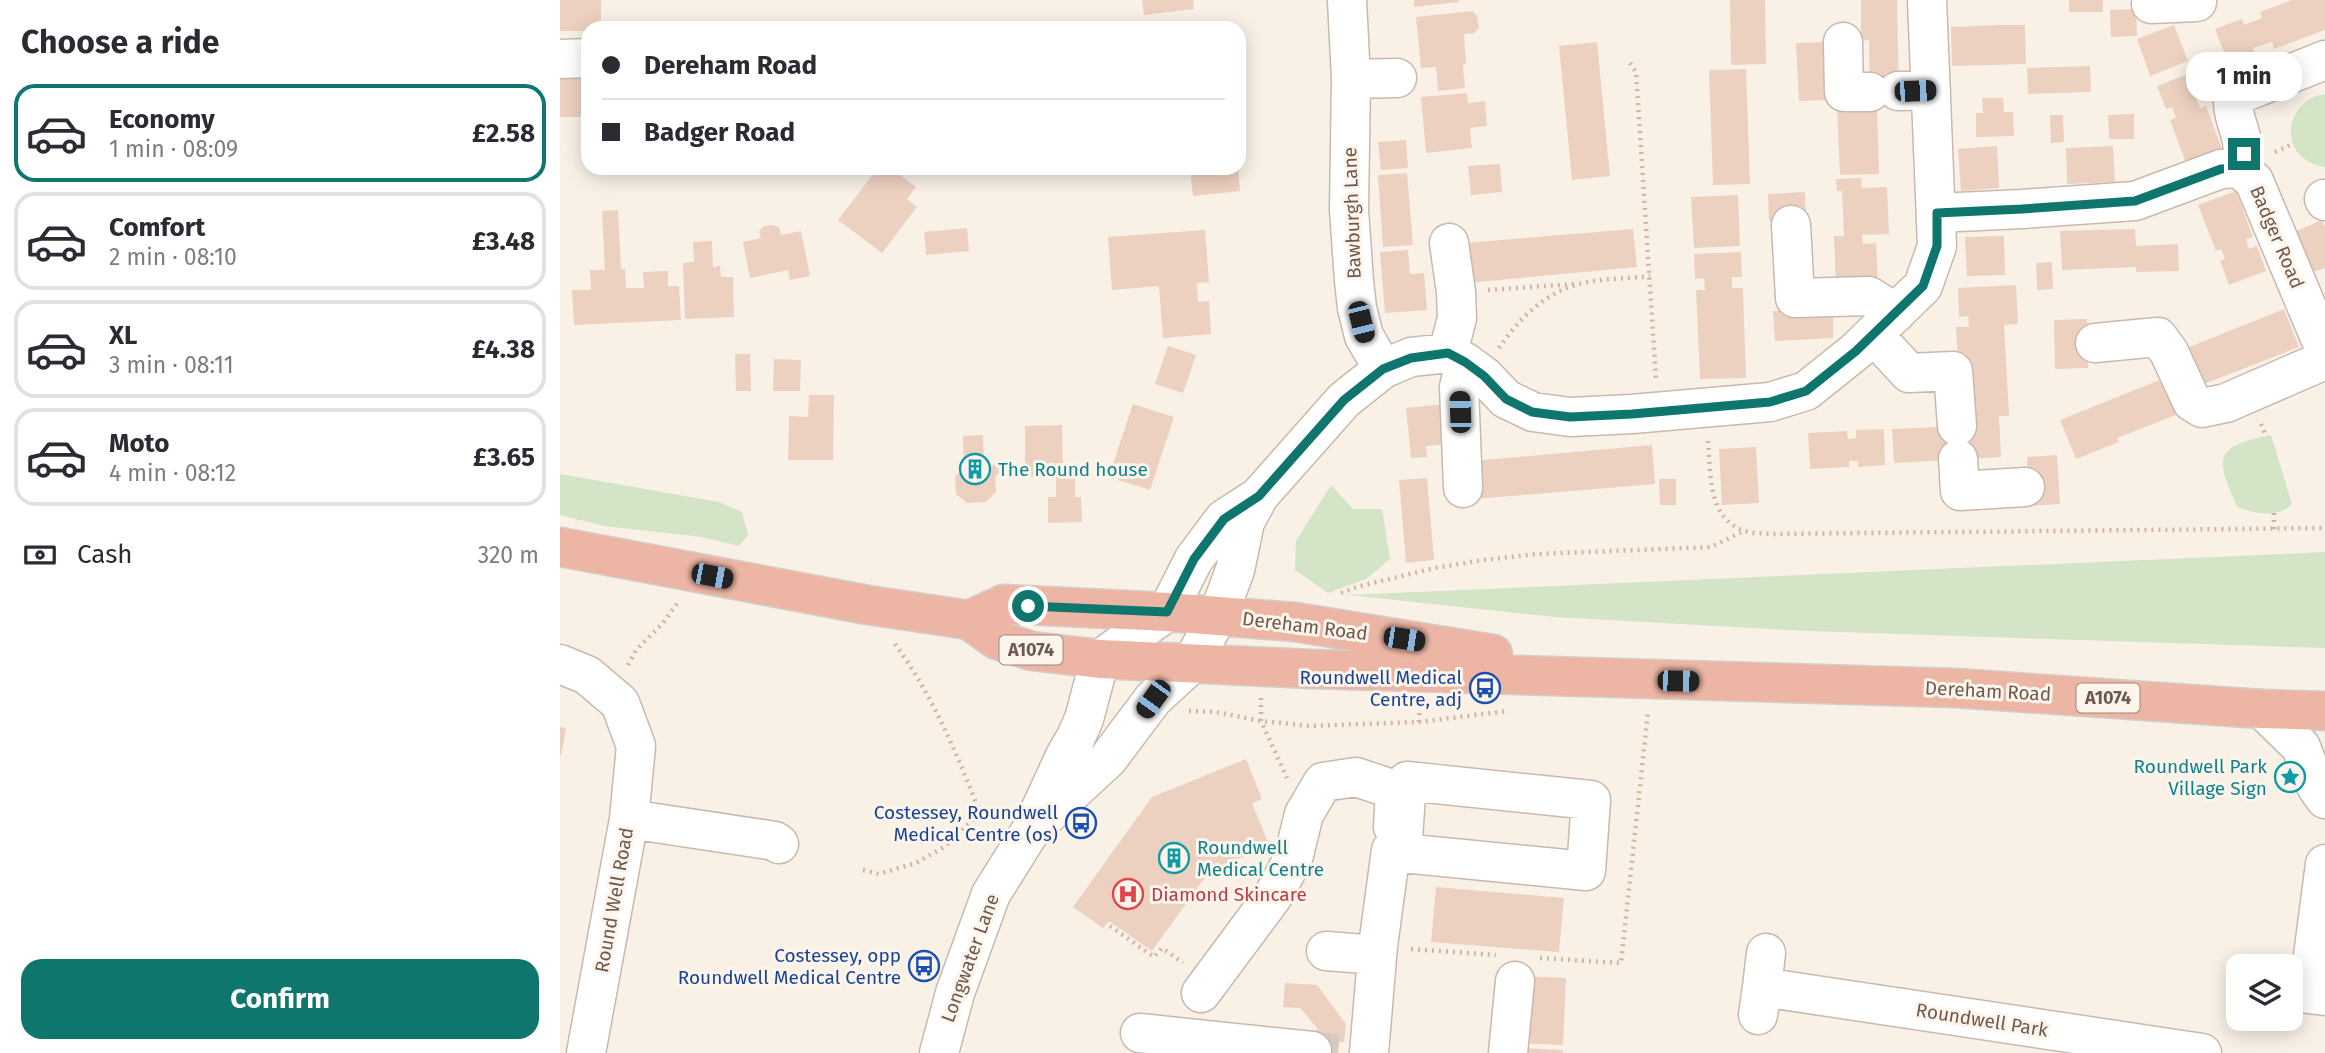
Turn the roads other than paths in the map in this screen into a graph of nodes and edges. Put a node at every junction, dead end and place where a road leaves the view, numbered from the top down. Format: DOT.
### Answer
graph roads {
  1 [pos="1346,0"];
  2 [pos="1927,0"];
  3 [pos="2197,2"];
  4 [pos="2151,4"];
  5 [pos="1843,42"];
  6 [pos="581,58"];
  7 [pos="560,59"];
  8 [pos="2325,60"];
  9 [pos="1397,78"];
  10 [pos="1351,79"];
  11 [pos="1900,91"];
  12 [pos="2239,168"];
  13 [pos="1937,213"];
  14 [pos="1791,225"];
  15 [pos="1449,243"];
  16 [pos="1885,323"];
  17 [pos="2095,344"];
  18 [pos="2325,351"];
  19 [pos="2325,360"];
  20 [pos="1466,364"];
  21 [pos="1383,369"];
  22 [pos="2025,487"];
  23 [pos="1463,488"];
  24 [pos="1259,496"];
  25 [pos="560,547"];
  26 [pos="1167,612"];
  27 [pos="1217,616"];
  28 [pos="969,620"];
  29 [pos="1100,659"];
  30 [pos="560,664"];
  31 [pos="1191,664"];
  32 [pos="1651,680"];
  33 [pos="2262,709"];
  34 [pos="2325,711"];
  35 [pos="2322,786"];
  36 [pos="629,819"];
  37 [pos="1031,830"];
  38 [pos="779,844"];
  39 [pos="1393,861"];
  40 [pos="2325,864"];
  41 [pos="1326,951"];
  42 [pos="1377,956"];
  43 [pos="1515,981"];
  44 [pos="1762,985"];
  45 [pos="1205,987"];
  46 [pos="2325,996"];
  47 [pos="1140,1032"];
  48 [pos="1330,1052"];
  49 [pos="586,1053"];
  50 [pos="939,1053"];
  51 [pos="1369,1053"];
  52 [pos="1508,1053"];
  53 [pos="2202,1053"];
  1 -- 10 [label="street, Bawburgh Lane"];
  2 -- 11 [label="street"];
  3 -- 4 [label="street"];
  5 -- 11 [label="street"];
  6 -- 7 [label="street"];
  8 -- 12 [label="street, Badger Road"];
  9 -- 10 [label="street"];
  10 -- 21 [label="street, Bawburgh Lane"];
  11 -- 13 [label="street"];
  12 -- 13 [label="street, Badger Road"];
  12 -- 18 [label="street, Badger Road"];
  13 -- 16 [label="street"];
  14 -- 16 [label="street"];
  15 -- 20 [label="street"];
  16 -- 20 [label="street"];
  16 -- 22 [label="street"];
  17 -- 19 [label="street"];
  20 -- 21 [label="street"];
  20 -- 23 [label="street"];
  21 -- 24 [label="street"];
  24 -- 26 [label="street"];
  24 -- 27 [label="street"];
  25 -- 28 [label="highway, Dereham Road / A1074"];
  26 -- 27 [label="highway, Dereham Road / A1074"];
  26 -- 28 [label="highway, Dereham Road / A1074"];
  26 -- 29 [label="street"];
  26 -- 31 [label="highway"];
  27 -- 31 [label="street"];
  27 -- 32 [label="highway, Dereham Road / A1074"];
  28 -- 29 [label="highway, Dereham Road / A1074"];
  29 -- 31 [label="highway, Dereham Road / A1074"];
  29 -- 37 [label="street, Longwater Lane"];
  30 -- 36 [label="street, Round Well Road"];
  31 -- 32 [label="highway, Dereham Road / A1074"];
  31 -- 37 [label="street, Longwater Lane"];
  32 -- 33 [label="highway, Dereham Road / A1074"];
  33 -- 34 [label="highway, Dereham Road / A1074"];
  33 -- 35 [label="street"];
  36 -- 38 [label="street"];
  36 -- 49 [label="street, Round Well Road"];
  37 -- 50 [label="street, Longwater Lane"];
  39 -- 39 [label="street"];
  39 -- 42 [label="street"];
  39 -- 45 [label="street"];
  40 -- 46 [label="street"];
  41 -- 42 [label="street"];
  42 -- 51 [label="street"];
  43 -- 52 [label="street"];
  44 -- 53 [label="street, Roundwell Park"];
  47 -- 48 [label="street"];
}
